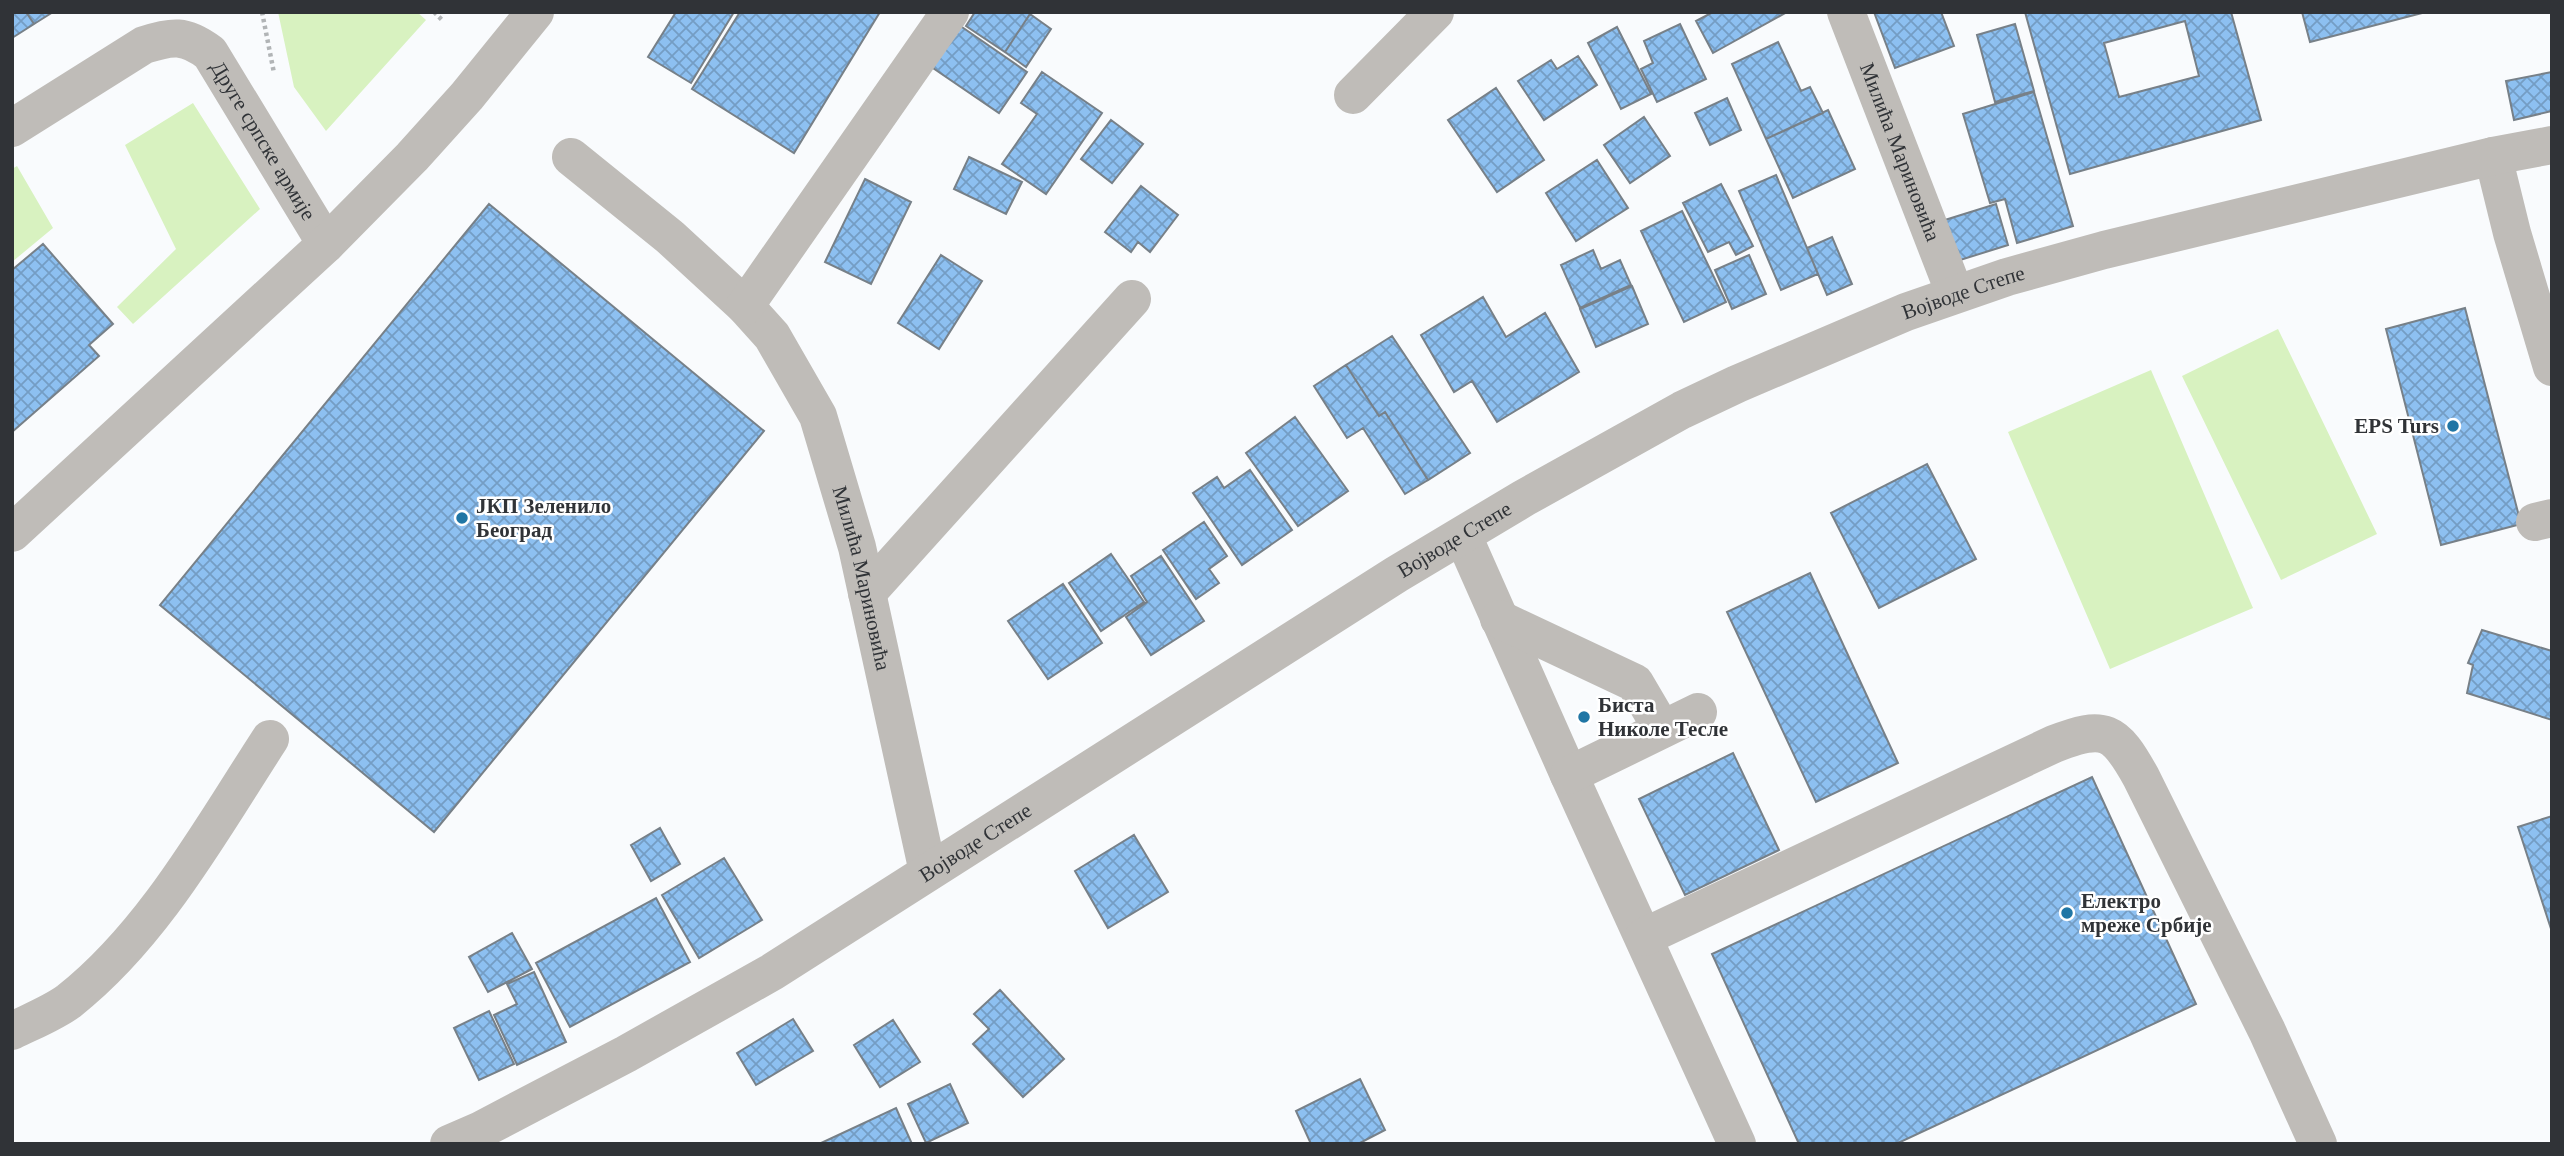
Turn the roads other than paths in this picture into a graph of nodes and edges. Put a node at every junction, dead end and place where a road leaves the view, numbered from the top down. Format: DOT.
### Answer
graph roads {
  1 [pos="535,12"];
  2 [pos="950,12"];
  3 [pos="1435,12"];
  4 [pos="1846,12"];
  5 [pos="1353,95"];
  6 [pos="12,128"];
  7 [pos="2552,145"];
  8 [pos="2493,156"];
  9 [pos="570,157"];
  10 [pos="326,244"];
  11 [pos="1955,294"];
  12 [pos="1132,299"];
  13 [pos="745,306"];
  14 [pos="2552,367"];
  15 [pos="12,533"];
  16 [pos="1463,536"];
  17 [pos="867,593"];
  18 [pos="1499,619"];
  19 [pos="1698,712"];
  20 [pos="1662,729"];
  21 [pos="270,739"];
  22 [pos="1569,775"];
  23 [pos="928,872"];
  24 [pos="1644,937"];
  25 [pos="12,1031"];
  26 [pos="449,1144"];
  27 [pos="1737,1144"];
  28 [pos="2318,1144"];
  1 -- 10 [label="street, Друге српске армије"];
  2 -- 13 [label="street"];
  3 -- 5 [label="street"];
  4 -- 11 [label="street, Милића Мариновића"];
  6 -- 10 [label="street, Друге српске армије"];
  7 -- 8 [label="street, Војводе Степе"];
  8 -- 11 [label="street, Војводе Степе"];
  8 -- 14 [label="street"];
  9 -- 13 [label="street, Милића Мариновића"];
  10 -- 15 [label="street, Друге српске армије"];
  11 -- 16 [label="street, Војводе Степе"];
  12 -- 17 [label="street"];
  13 -- 17 [label="street, Милића Мариновића"];
  16 -- 18 [label="street"];
  16 -- 23 [label="street, Војводе Степе"];
  17 -- 23 [label="street, Милића Мариновића"];
  18 -- 20 [label="street"];
  18 -- 22 [label="street"];
  19 -- 20 [label="street"];
  20 -- 22 [label="street"];
  21 -- 25 [label="street"];
  22 -- 24 [label="street"];
  23 -- 26 [label="street, Војводе Степе"];
  24 -- 27 [label="street"];
  24 -- 28 [label="street"];
}
